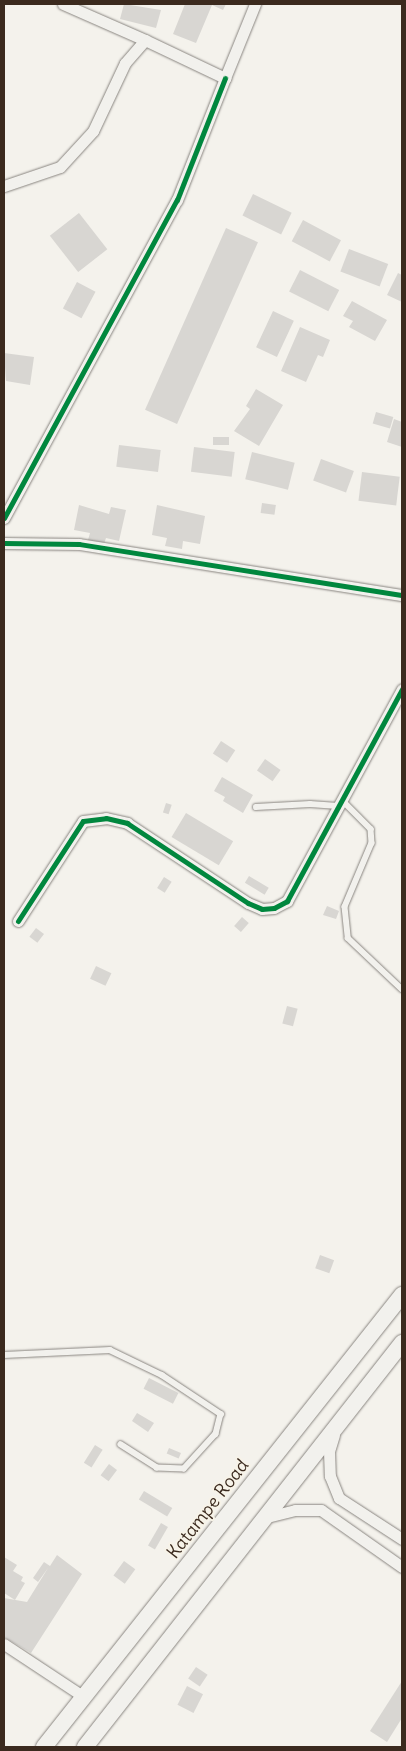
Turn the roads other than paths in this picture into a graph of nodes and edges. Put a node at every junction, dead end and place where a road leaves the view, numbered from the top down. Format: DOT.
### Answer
graph roads {
  1 [pos="62,4"];
  2 [pos="255,4"];
  3 [pos="145,40"];
  4 [pos="225,78"];
  5 [pos="4,186"];
  6 [pos="4,518"];
  7 [pos="4,543"];
  8 [pos="402,595"];
  9 [pos="402,689"];
  10 [pos="340,803"];
  11 [pos="256,808"];
  12 [pos="18,920"];
  13 [pos="402,989"];
  14 [pos="402,1295"];
  15 [pos="402,1343"];
  16 [pos="4,1355"];
  17 [pos="340,1421"];
  18 [pos="121,1444"];
  19 [pos="267,1517"];
  20 [pos="402,1539"];
  21 [pos="402,1567"];
  22 [pos="4,1644"];
  23 [pos="84,1697"];
  24 [pos="44,1747"];
  25 [pos="85,1747"];
  1 -- 3 [label="street"];
  2 -- 4 [label="street"];
  3 -- 4 [label="street"];
  3 -- 5 [label="street"];
  4 -- 6 [label="street"];
  7 -- 8 [label="street"];
  9 -- 10 [label="street"];
  10 -- 11 [label="lane"];
  10 -- 12 [label="street"];
  10 -- 13 [label="lane"];
  14 -- 23 [label="main road, Katampe Road"];
  15 -- 17 [label="main road"];
  16 -- 18 [label="lane"];
  17 -- 19 [label="main road"];
  17 -- 20 [label="street"];
  19 -- 21 [label="street"];
  19 -- 25 [label="main road"];
  22 -- 23 [label="street"];
  23 -- 24 [label="main road, Katampe Road"];
}
